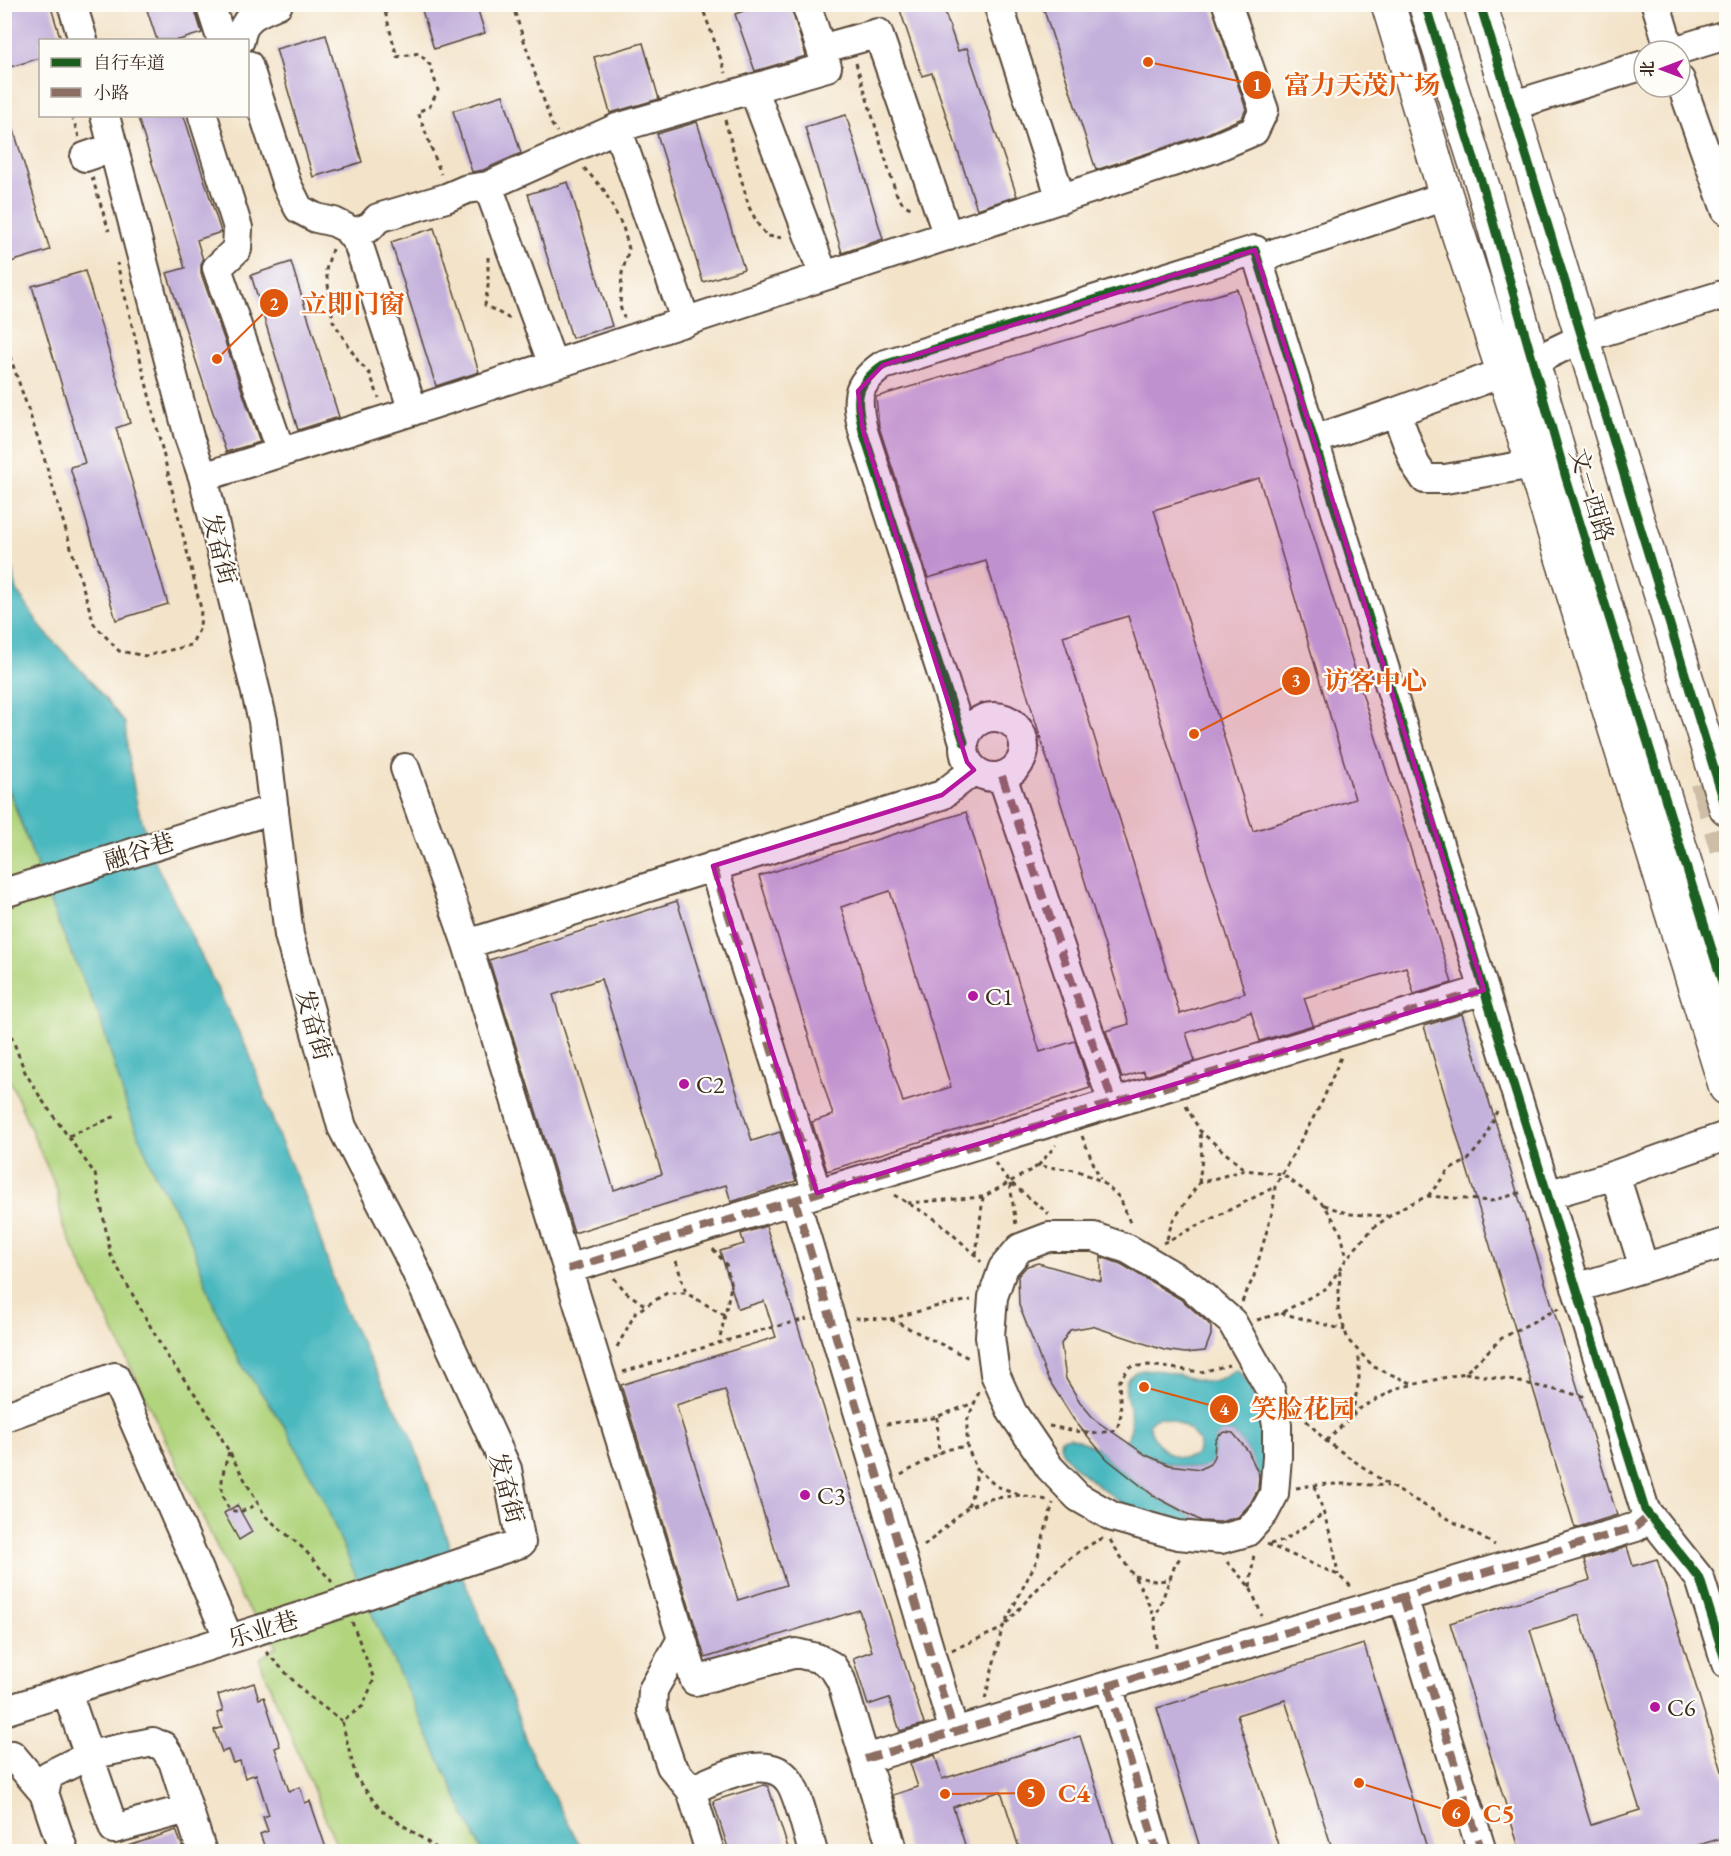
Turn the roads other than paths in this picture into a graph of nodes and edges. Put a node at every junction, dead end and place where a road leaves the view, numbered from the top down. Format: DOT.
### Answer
graph roads {
  1 [pos="72,4"];
  2 [pos="210,4"];
  3 [pos="806,4"];
  4 [pos="998,4"];
  5 [pos="1227,4"];
  6 [pos="1388,4"];
  7 [pos="1425,4"];
  8 [pos="1480,4"];
  9 [pos="1656,4"];
  10 [pos="268,6"];
  11 [pos="1726,35"];
  12 [pos="83,39"];
  13 [pos="235,39"];
  14 [pos="239,39"];
  15 [pos="1666,39"];
  16 [pos="1692,45"];
  17 [pos="821,49"];
  18 [pos="1632,69"];
  19 [pos="250,80"];
  20 [pos="753,88"];
  21 [pos="1687,99"];
  22 [pos="1511,106"];
  23 [pos="105,117"];
  24 [pos="203,117"];
  25 [pos="617,128"];
  26 [pos="114,147"];
  27 [pos="85,157"];
  28 [pos="488,186"];
  29 [pos="1446,196"];
  30 [pos="1061,199"];
  31 [pos="1726,210"];
  32 [pos="349,231"];
  33 [pos="947,231"];
  34 [pos="1257,259"];
  35 [pos="824,276"];
  36 [pos="1726,294"];
  37 [pos="686,322"];
  38 [pos="1582,338"];
  39 [pos="553,365"];
  40 [pos="1517,367"];
  41 [pos="413,411"];
  42 [pos="1396,412"];
  43 [pos="1314,440"];
  44 [pos="281,453"];
  45 [pos="1533,464"];
  46 [pos="203,477"];
  47 [pos="1566,478"];
  48 [pos="964,742"];
  49 [pos="405,768"];
  50 [pos="974,770"];
  51 [pos="1002,776"];
  52 [pos="1726,808"];
  53 [pos="274,809"];
  54 [pos="713,866"];
  55 [pos="4,893"];
  56 [pos="467,944"];
  57 [pos="1484,990"];
  58 [pos="1726,995"];
  59 [pos="1726,1088"];
  60 [pos="1113,1103"];
  61 [pos="1726,1136"];
  62 [pos="1614,1175"];
  63 [pos="1546,1190"];
  64 [pos="806,1197"];
  65 [pos="1726,1243"];
  66 [pos="1644,1268"];
  67 [pos="568,1269"];
  68 [pos="1577,1292"];
  69 [pos="4,1417"];
  70 [pos="1649,1516"];
  71 [pos="1258,1538"];
  72 [pos="520,1543"];
  73 [pos="1403,1597"];
  74 [pos="239,1636"];
  75 [pos="682,1639"];
  76 [pos="1726,1663"];
  77 [pos="1108,1686"];
  78 [pos="67,1692"];
  79 [pos="4,1711"];
  80 [pos="966,1729"];
  81 [pos="4,1755"];
  82 [pos="89,1755"];
  83 [pos="865,1759"];
  84 [pos="691,1790"];
  85 [pos="44,1792"];
  86 [pos="187,1809"];
  87 [pos="64,1851"];
  88 [pos="202,1851"];
  89 [pos="710,1851"];
  90 [pos="813,1851"];
  91 [pos="893,1851"];
  92 [pos="1157,1851"];
  93 [pos="1482,1851"];
  1 -- 12 [label="street"];
  2 -- 13 [label="street"];
  3 -- 17 [label="street"];
  4 -- 30 [label="street"];
  5 -- 30 [label="street"];
  6 -- 29 [label="main road"];
  7 -- 40 [label="main road, 文一西路"];
  8 -- 22 [label="main road, 文一西路"];
  9 -- 15 [label="street"];
  10 -- 14 [label="street"];
  11 -- 16 [label="street"];
  17 -- 20 [label="street"];
  17 -- 33 [label="street"];
  18 -- 22 [label="street"];
  19 -- 32 [label="street"];
  20 -- 25 [label="street"];
  20 -- 35 [label="street"];
  21 -- 31 [label="street"];
  22 -- 38 [label="main road, 文一西路"];
  23 -- 26 [label="street, 发奋街"];
  24 -- 44 [label="street"];
  25 -- 28 [label="street"];
  25 -- 37 [label="street"];
  26 -- 27 [label="street"];
  26 -- 46 [label="street, 发奋街"];
  28 -- 32 [label="street"];
  28 -- 39 [label="street"];
  29 -- 34 [label="street"];
  29 -- 40 [label="main road"];
  30 -- 33 [label="street"];
  32 -- 41 [label="street"];
  33 -- 35 [label="street"];
  34 -- 43 [label="street"];
  34 -- 48 [label="street"];
  35 -- 37 [label="street"];
  36 -- 38 [label="street"];
  37 -- 39 [label="street"];
  38 -- 40 [label="street"];
  38 -- 52 [label="main road, 文一西路"];
  39 -- 41 [label="street"];
  40 -- 42 [label="street"];
  40 -- 45 [label="main road"];
  40 -- 47 [label="main road, 文一西路"];
  41 -- 44 [label="street"];
  42 -- 43 [label="street"];
  42 -- 45 [label="street"];
  43 -- 57 [label="street"];
  44 -- 46 [label="street"];
  45 -- 47 [label="street"];
  45 -- 59 [label="main road"];
  46 -- 53 [label="street, 发奋街"];
  47 -- 58 [label="main road, 文一西路"];
  48 -- 50 [label="street"];
  48 -- 51 [label="street"];
  49 -- 56 [label="street"];
  50 -- 51 [label="street"];
  50 -- 54 [label="street"];
  51 -- 60 [label="street"];
  53 -- 55 [label="street, 融谷巷"];
  53 -- 72 [label="street, 发奋街"];
  54 -- 56 [label="street"];
  54 -- 64 [label="street"];
  56 -- 67 [label="street"];
  57 -- 60 [label="street"];
  57 -- 63 [label="street"];
  60 -- 64 [label="street"];
  61 -- 62 [label="street"];
  62 -- 63 [label="street"];
  62 -- 66 [label="street"];
  63 -- 68 [label="street"];
  64 -- 67 [label="street"];
  64 -- 80 [label="street"];
  65 -- 66 [label="street"];
  66 -- 68 [label="street"];
  67 -- 75 [label="street"];
  68 -- 70 [label="street"];
  69 -- 74 [label="street"];
  70 -- 73 [label="street"];
  70 -- 76 [label="street"];
  71 -- 71 [label="street"];
  72 -- 74 [label="street, 乐业巷, bridge"];
  73 -- 77 [label="street"];
  73 -- 93 [label="street"];
  74 -- 78 [label="street, 乐业巷"];
  75 -- 83 [label="street"];
  75 -- 84 [label="street"];
  77 -- 80 [label="street"];
  77 -- 92 [label="street"];
  78 -- 79 [label="street, 乐业巷"];
  78 -- 82 [label="street"];
  80 -- 83 [label="street"];
  81 -- 85 [label="street"];
  82 -- 85 [label="street"];
  82 -- 86 [label="street"];
  82 -- 86 [label="street"];
  83 -- 91 [label="street"];
  84 -- 89 [label="street"];
  84 -- 90 [label="street"];
  85 -- 87 [label="street"];
  86 -- 88 [label="street"];
}
